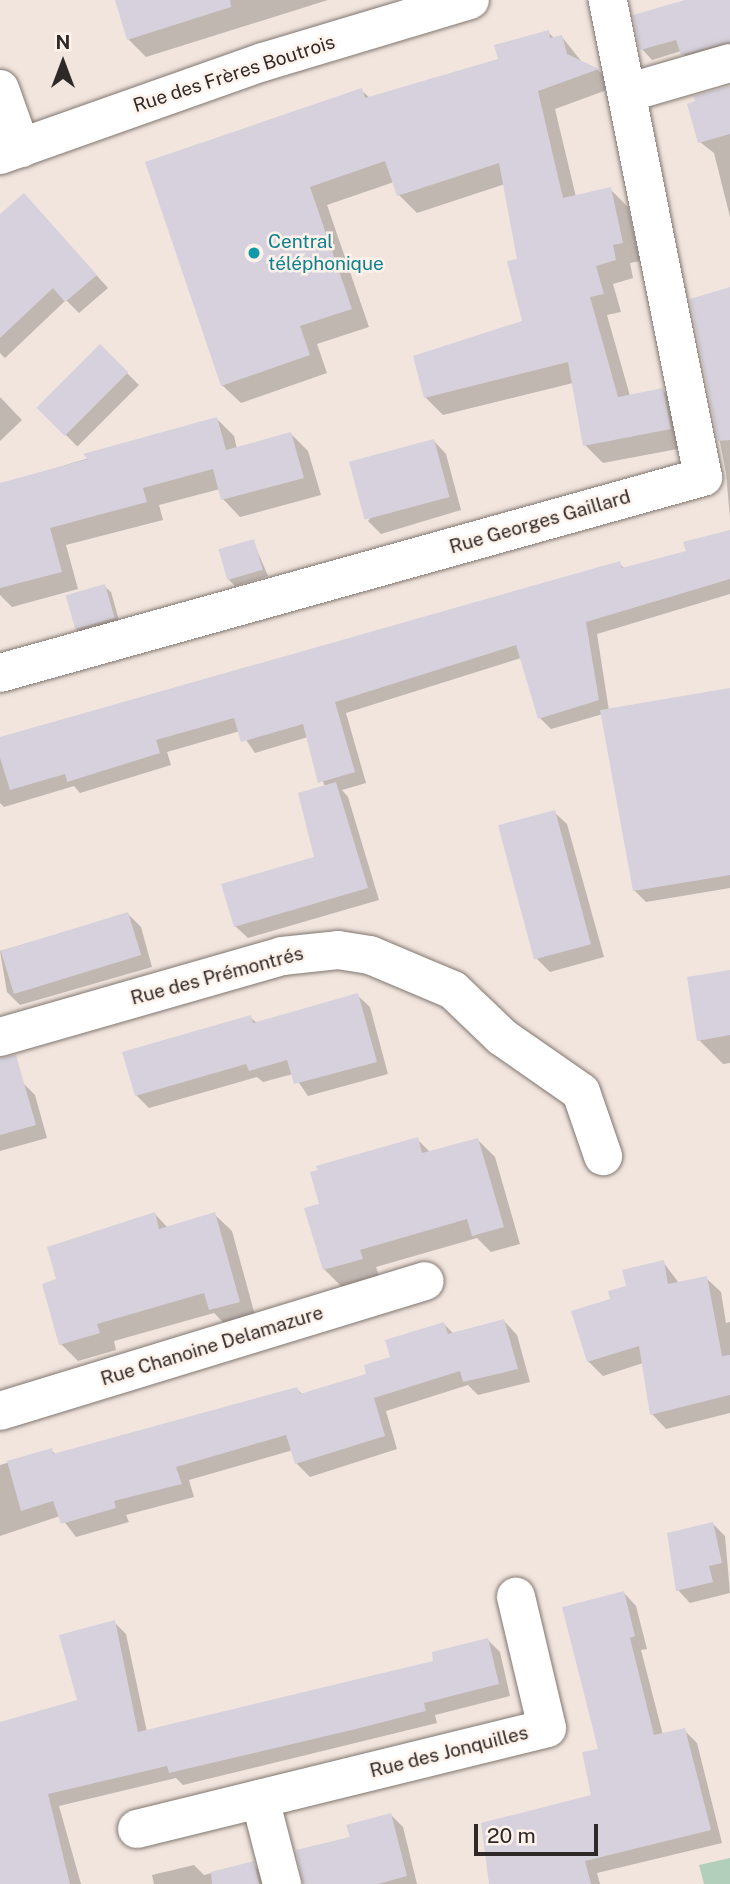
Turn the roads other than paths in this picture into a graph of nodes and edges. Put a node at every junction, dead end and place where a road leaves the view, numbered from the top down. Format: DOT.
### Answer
graph roads {
  1 [pos="470,0"];
  2 [pos="608,0"];
  3 [pos="730,63"];
  4 [pos="0,89"];
  5 [pos="627,93"];
  6 [pos="10,151"];
  7 [pos="0,673"];
  8 [pos="0,1037"];
  9 [pos="603,1156"];
  10 [pos="425,1281"];
  11 [pos="0,1411"];
  12 [pos="516,1597"];
  13 [pos="260,1799"];
  14 [pos="137,1829"];
  15 [pos="282,1884"];
  1 -- 6 [label="street, Rue des Frères Boutrois"];
  2 -- 5 [label="street, Rue Georges Gaillard"];
  3 -- 5 [label="street"];
  4 -- 6 [label="street"];
  5 -- 7 [label="street, Rue Georges Gaillard"];
  8 -- 9 [label="street, Rue des Prémontrés"];
  10 -- 11 [label="street, Rue Chanoine Delamazure"];
  12 -- 13 [label="street, Rue des Jonquilles"];
  13 -- 14 [label="street, Rue des Jonquilles"];
  13 -- 15 [label="street"];
}
